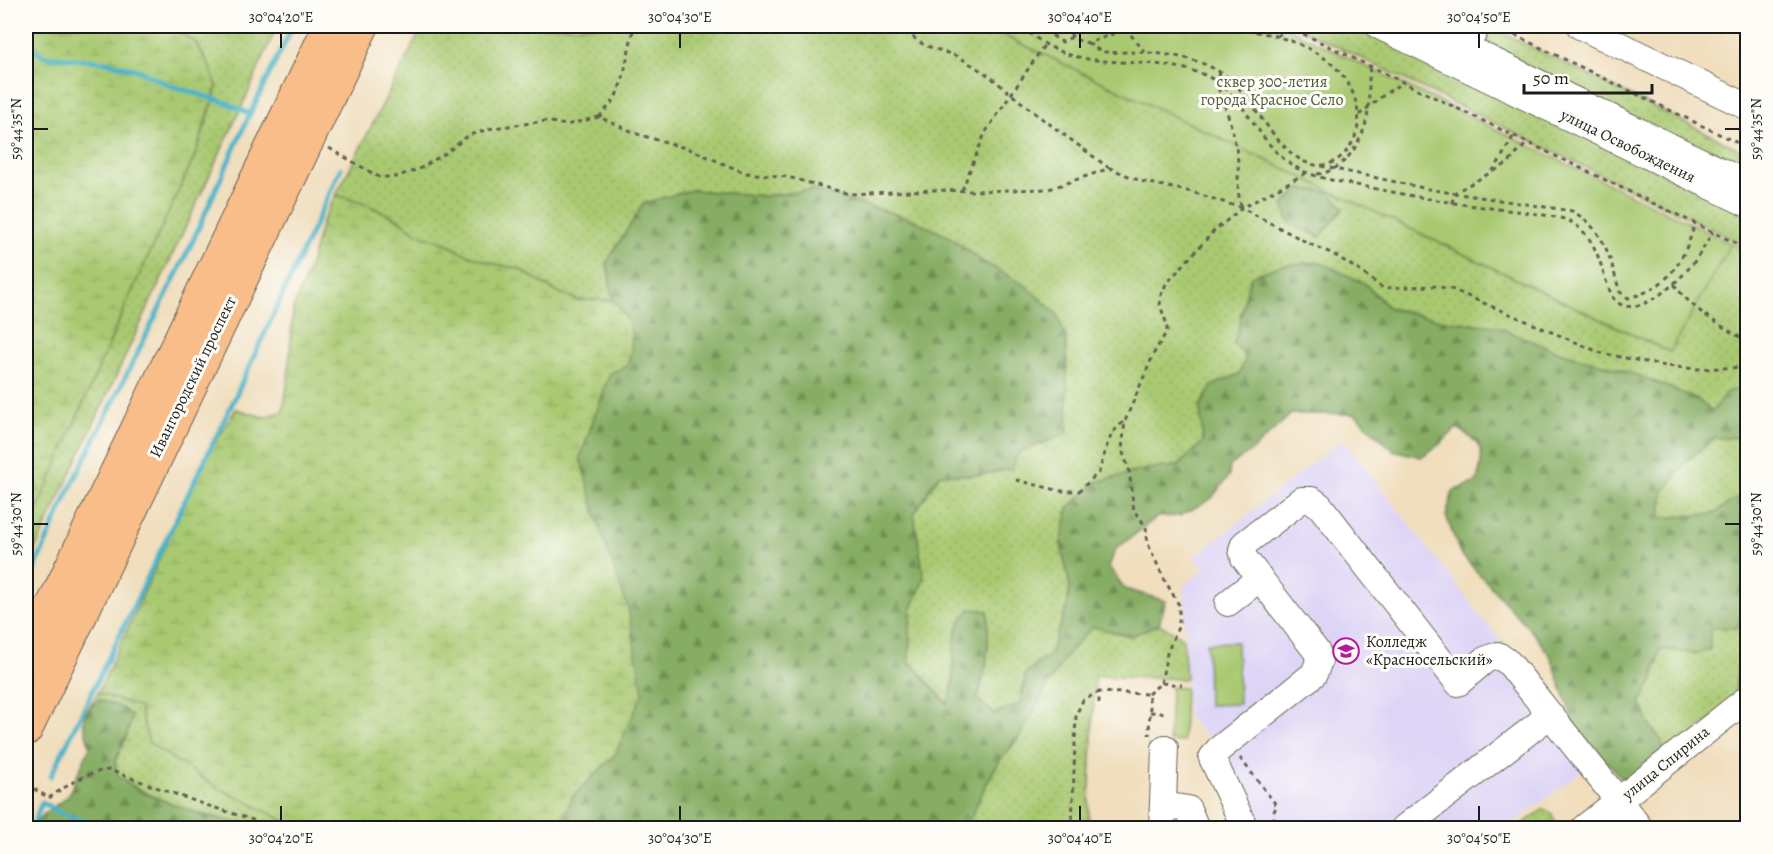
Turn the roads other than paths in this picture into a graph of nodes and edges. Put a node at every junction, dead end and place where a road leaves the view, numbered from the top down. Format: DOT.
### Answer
graph roads {
  1 [pos="330,26"];
  2 [pos="362,26"];
  3 [pos="1379,26"];
  4 [pos="1421,26"];
  5 [pos="1580,26"];
  6 [pos="1467,46"];
  7 [pos="1748,107"];
  8 [pos="1748,183"];
  9 [pos="1748,204"];
  10 [pos="1260,578"];
  11 [pos="1228,603"];
  12 [pos="26,662"];
  13 [pos="1748,698"];
  14 [pos="1550,715"];
  15 [pos="26,729"];
  16 [pos="1157,742"];
  17 [pos="1618,802"];
  18 [pos="1162,817"];
  19 [pos="1196,828"];
  20 [pos="1245,828"];
  21 [pos="1404,828"];
  22 [pos="1584,828"];
  23 [pos="1640,828"];
  1 -- 12 [label="highway, Ивангородский проспект"];
  2 -- 15 [label="highway, Ивангородский проспект"];
  3 -- 6 [label="street, улица Освобождения"];
  4 -- 6 [label="street, улица Освобождения"];
  5 -- 7 [label="street"];
  6 -- 8 [label="street, улица Освобождения"];
  6 -- 9 [label="street, улица Освобождения"];
  10 -- 11 [label="street"];
  10 -- 14 [label="street"];
  10 -- 20 [label="street"];
  13 -- 17 [label="street, улица Спирина"];
  14 -- 17 [label="street"];
  14 -- 21 [label="street"];
  16 -- 18 [label="street"];
  17 -- 22 [label="street, улица Спирина"];
  17 -- 23 [label="street"];
  18 -- 19 [label="street"];
}
